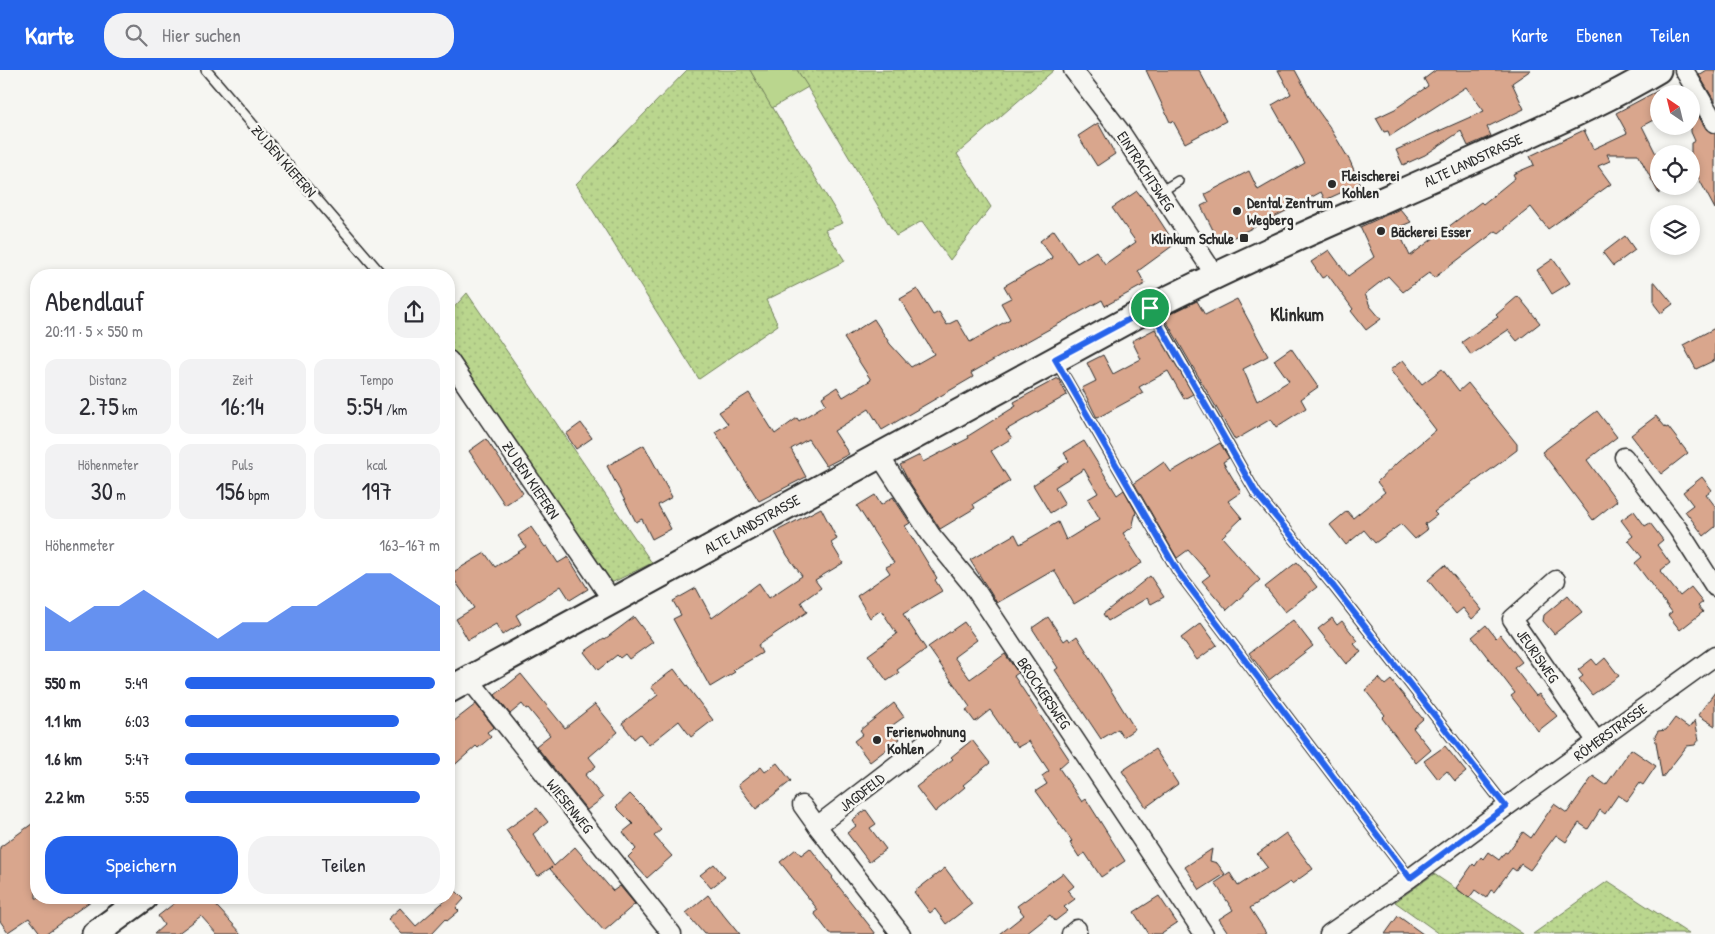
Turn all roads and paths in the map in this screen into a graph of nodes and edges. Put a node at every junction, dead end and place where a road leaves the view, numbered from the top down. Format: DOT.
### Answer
graph roads {
  1 [pos="206,70"];
  2 [pos="1073,70"];
  3 [pos="1658,70"];
  4 [pos="1684,70"];
  5 [pos="1715,123"];
  6 [pos="1178,181"];
  7 [pos="1160,192"];
  8 [pos="377,269"];
  9 [pos="1215,275"];
  10 [pos="1150,308"];
  11 [pos="1055,359"];
  12 [pos="455,369"];
  13 [pos="879,455"];
  14 [pos="1624,457"];
  15 [pos="1556,580"];
  16 [pos="1715,587"];
  17 [pos="612,600"];
  18 [pos="1715,656"];
  19 [pos="459,684"];
  20 [pos="930,738"];
  21 [pos="1597,742"];
  22 [pos="802,805"];
  23 [pos="1506,807"];
  24 [pos="818,826"];
  25 [pos="1410,878"];
  26 [pos="136,904"];
  27 [pos="95,934"];
  28 [pos="672,934"];
  29 [pos="902,934"];
  30 [pos="1204,934"];
  31 [pos="1328,934"];
  1 -- 8 [label="lane, ZU DEN KIEFERN"];
  2 -- 7 [label="street, EINTRACHTSWEG"];
  3 -- 9 [label="main road, ALTE LANDSTRASSE"];
  4 -- 5 [label="street"];
  6 -- 7 [label="lane"];
  7 -- 9 [label="street, EINTRACHTSWEG"];
  9 -- 10 [label="main road, ALTE LANDSTRASSE"];
  10 -- 11 [label="main road, ALTE LANDSTRASSE"];
  10 -- 23 [label="lane"];
  11 -- 13 [label="main road, ALTE LANDSTRASSE"];
  11 -- 25 [label="lane"];
  12 -- 17 [label="street, ZU DEN KIEFERN"];
  13 -- 17 [label="main road, ALTE LANDSTRASSE"];
  13 -- 30 [label="street, BROCKERSWEG"];
  14 -- 16 [label="street"];
  15 -- 21 [label="street, JEURISWEG"];
  17 -- 19 [label="main road, ALTE LANDSTRASSE"];
  18 -- 21 [label="street, RÖMERSTRASSE"];
  19 -- 28 [label="street, WIESENWEG"];
  20 -- 24 [label="street, JAGDFELD"];
  21 -- 23 [label="street, RÖMERSTRASSE"];
  22 -- 24 [label="street"];
  23 -- 25 [label="street, RÖMERSTRASSE"];
  24 -- 29 [label="street"];
  25 -- 31 [label="street, RÖMERSTRASSE"];
  26 -- 27 [label="main road"];
}
